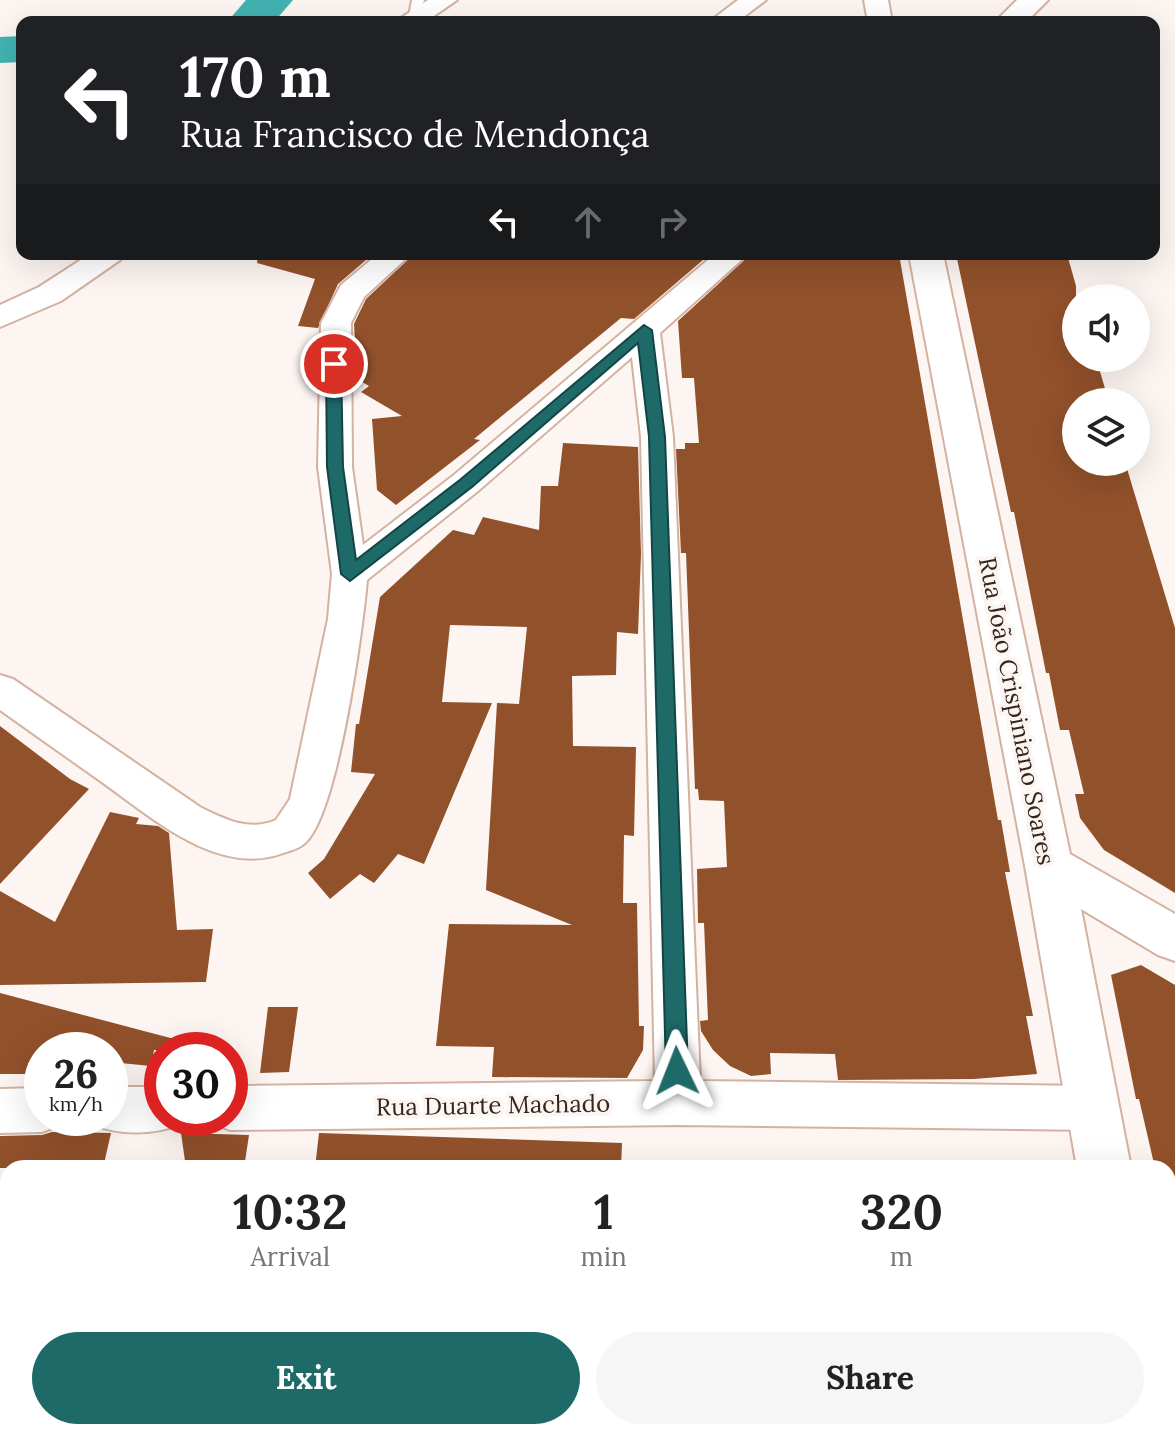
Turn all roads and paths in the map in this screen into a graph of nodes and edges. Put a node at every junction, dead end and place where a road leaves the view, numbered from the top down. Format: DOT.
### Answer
graph roads {
  1 [pos="445,0"];
  2 [pos="754,0"];
  3 [pos="1034,0"];
  4 [pos="413,13"];
  5 [pos="730,16"];
  6 [pos="1016,16"];
  7 [pos="101,260"];
  8 [pos="389,260"];
  9 [pos="726,260"];
  10 [pos="927,260"];
  11 [pos="0,317"];
  12 [pos="644,330"];
  13 [pos="350,574"];
  14 [pos="0,690"];
  15 [pos="1049,866"];
  16 [pos="1175,939"];
  17 [pos="678,1103"];
  18 [pos="248,1108"];
  19 [pos="1092,1108"];
  20 [pos="24,1110"];
  21 [pos="0,1111"];
  22 [pos="1102,1160"];
  1 -- 4 [label="street"];
  2 -- 5 [label="street"];
  3 -- 6 [label="street"];
  7 -- 11 [label="street"];
  8 -- 13 [label="street"];
  9 -- 12 [label="street"];
  10 -- 15 [label="street, Rua João Crispiniano Soares"];
  12 -- 13 [label="street"];
  12 -- 17 [label="street"];
  13 -- 14 [label="street"];
  15 -- 16 [label="street"];
  15 -- 19 [label="street, Rua João Crispiniano Soares"];
  17 -- 18 [label="street, Rua Duarte Machado"];
  17 -- 19 [label="street, Rua Duarte Machado"];
  19 -- 22 [label="street, Rua João Crispiniano Soares"];
  20 -- 21 [label="street"];
}
